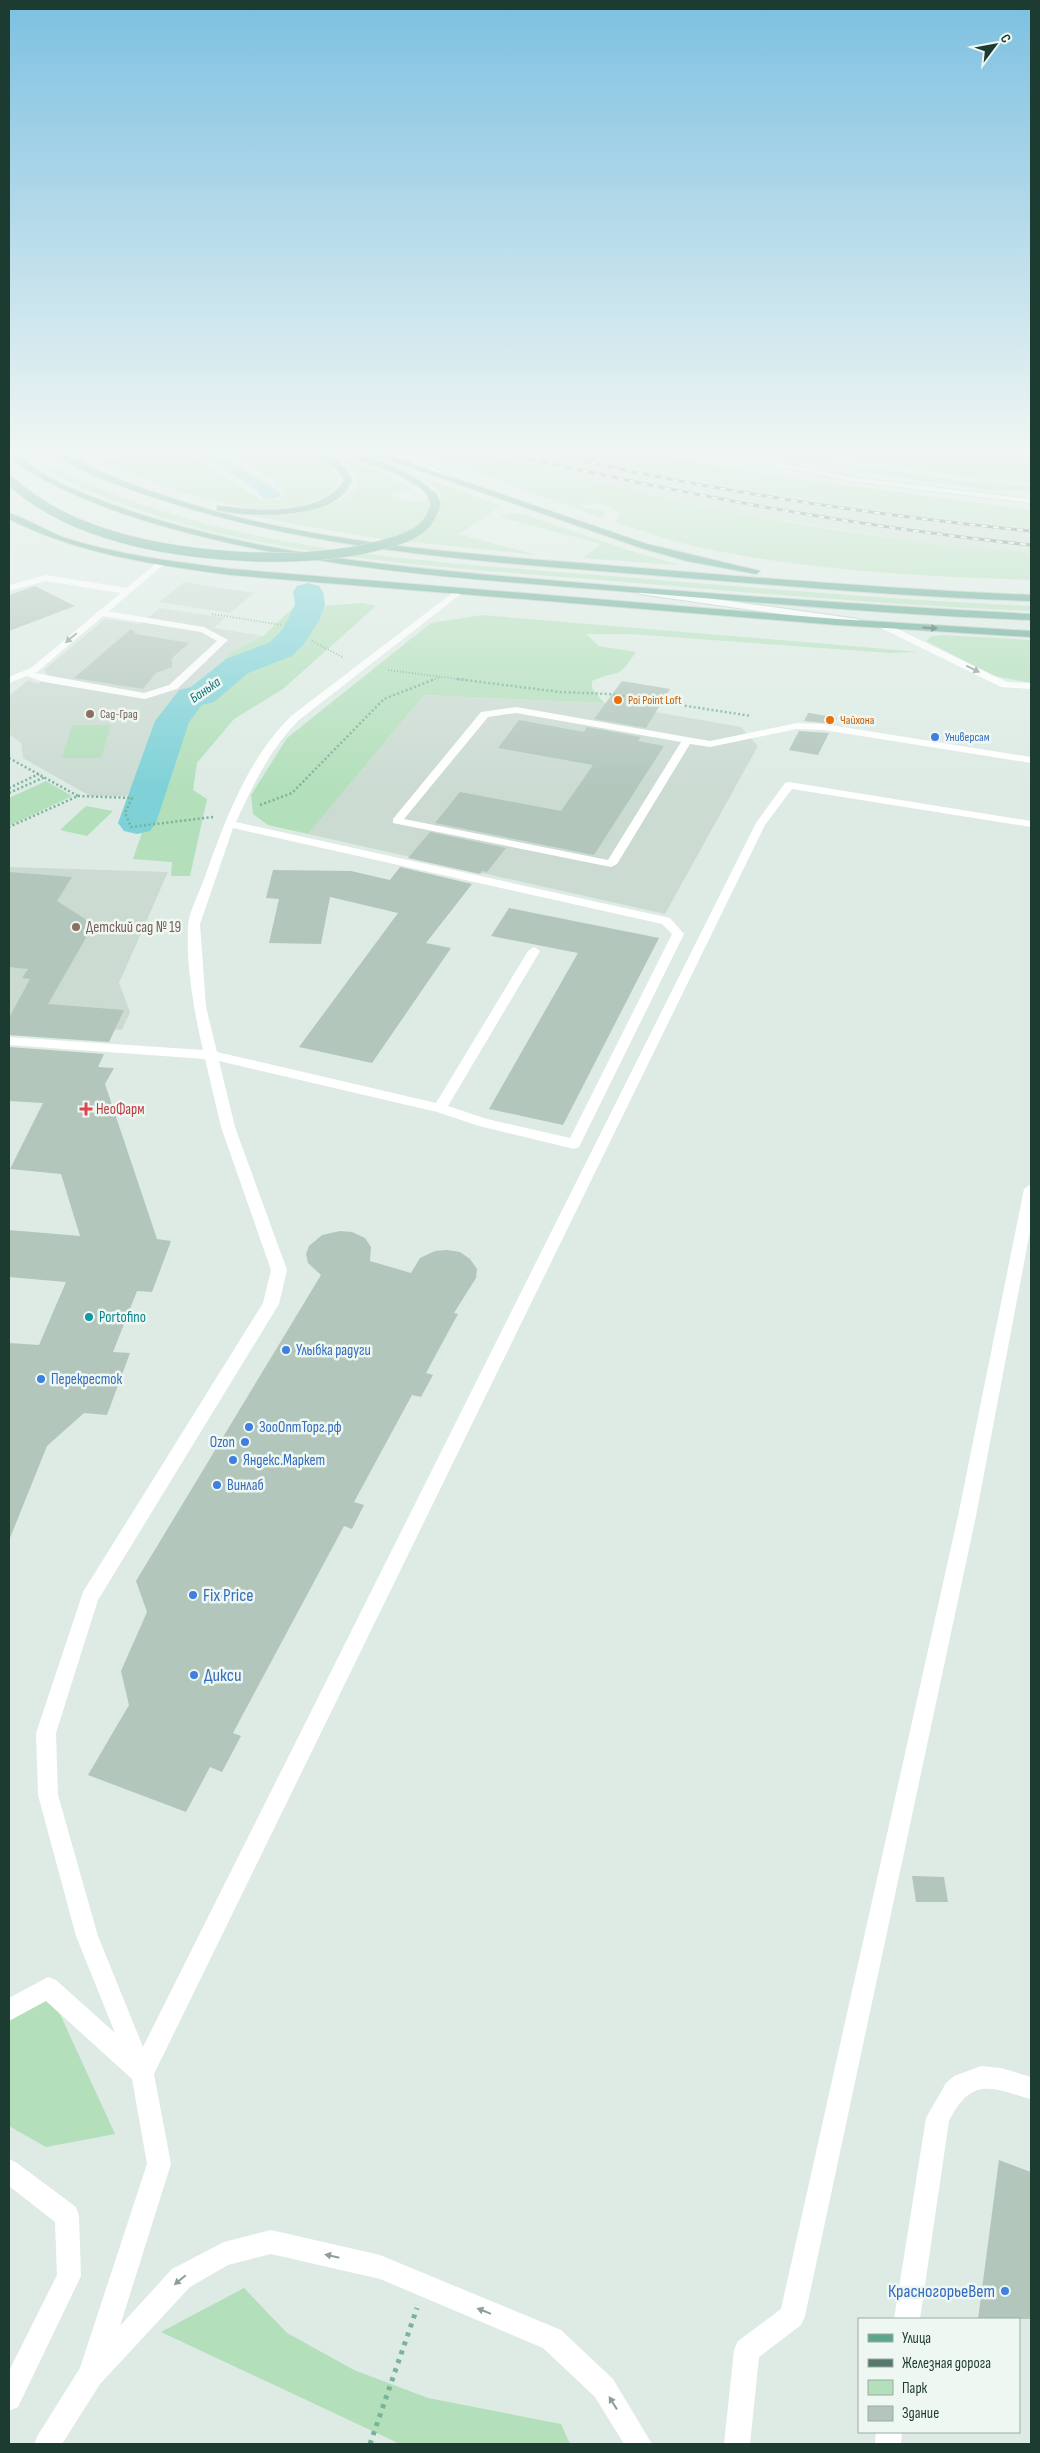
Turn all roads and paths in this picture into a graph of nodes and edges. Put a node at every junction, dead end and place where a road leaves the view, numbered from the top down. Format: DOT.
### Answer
graph roads {
  1 [pos="161,563"];
  2 [pos="174,563"];
  3 [pos="366,563"];
  4 [pos="556,563"];
  5 [pos="716,563"];
  6 [pos="9,588"];
  7 [pos="612,588"];
  8 [pos="127,591"];
  9 [pos="459,591"];
  10 [pos="916,592"];
  11 [pos="1031,598"];
  12 [pos="100,613"];
  13 [pos="1031,617"];
  14 [pos="882,625"];
  15 [pos="1031,634"];
  16 [pos="312,641"];
  17 [pos="361,666"];
  18 [pos="27,673"];
  19 [pos="441,677"];
  20 [pos="9,680"];
  21 [pos="1031,686"];
  22 [pos="755,717"];
  23 [pos="687,740"];
  24 [pos="9,758"];
  25 [pos="1031,760"];
  26 [pos="40,774"];
  27 [pos="45,777"];
  28 [pos="9,788"];
  29 [pos="9,794"];
  30 [pos="78,796"];
  31 [pos="231,819"];
  32 [pos="1031,824"];
  33 [pos="9,827"];
  34 [pos="534,951"];
  35 [pos="9,1041"];
  36 [pos="211,1055"];
  37 [pos="440,1108"];
  38 [pos="1031,1189"];
  39 [pos="9,2010"];
  40 [pos="142,2073"];
  41 [pos="1031,2088"];
  42 [pos="9,2171"];
  43 [pos="424,2286"];
  44 [pos="907,2318"];
  45 [pos="90,2375"];
  46 [pos="9,2398"];
  47 [pos="47,2444"];
  48 [pos="370,2444"];
  49 [pos="639,2444"];
  50 [pos="737,2444"];
  1 -- 8 [label="main road"];
  2 -- 9 [label="main road"];
  3 -- 7 [label="main road"];
  4 -- 10 [label="main road"];
  5 -- 10 [label="main road"];
  6 -- 8 [label="main road"];
  7 -- 13 [label="main road"];
  7 -- 14 [label="main road"];
  8 -- 12 [label="main road"];
  9 -- 14 [label="main road"];
  9 -- 17 [label="main road"];
  10 -- 11 [label="main road"];
  12 -- 18 [label="main road, one-way"];
  12 -- 18 [label="main road"];
  14 -- 15 [label="main road, one-way"];
  14 -- 21 [label="main road, one-way"];
  16 -- 17 [label="path"];
  17 -- 19 [label="path"];
  17 -- 31 [label="main road"];
  18 -- 20 [label="main road"];
  19 -- 22 [label="path"];
  19 -- 31 [label="path"];
  23 -- 23 [label="main road"];
  23 -- 25 [label="main road"];
  24 -- 26 [label="path"];
  26 -- 27 [label="path"];
  26 -- 28 [label="path"];
  27 -- 29 [label="path"];
  27 -- 30 [label="path"];
  30 -- 31 [label="path"];
  30 -- 33 [label="path"];
  31 -- 36 [label="main road"];
  31 -- 37 [label="main road"];
  32 -- 40 [label="main road"];
  34 -- 37 [label="main road"];
  35 -- 36 [label="main road"];
  36 -- 37 [label="main road"];
  36 -- 40 [label="main road"];
  38 -- 50 [label="main road"];
  39 -- 40 [label="main road"];
  40 -- 45 [label="main road"];
  41 -- 44 [label="main road"];
  42 -- 46 [label="main road"];
  43 -- 45 [label="main road, one-way"];
  43 -- 48 [label="path"];
  49 -- 43 [label="main road, one-way"];
  45 -- 47 [label="main road"];
}
